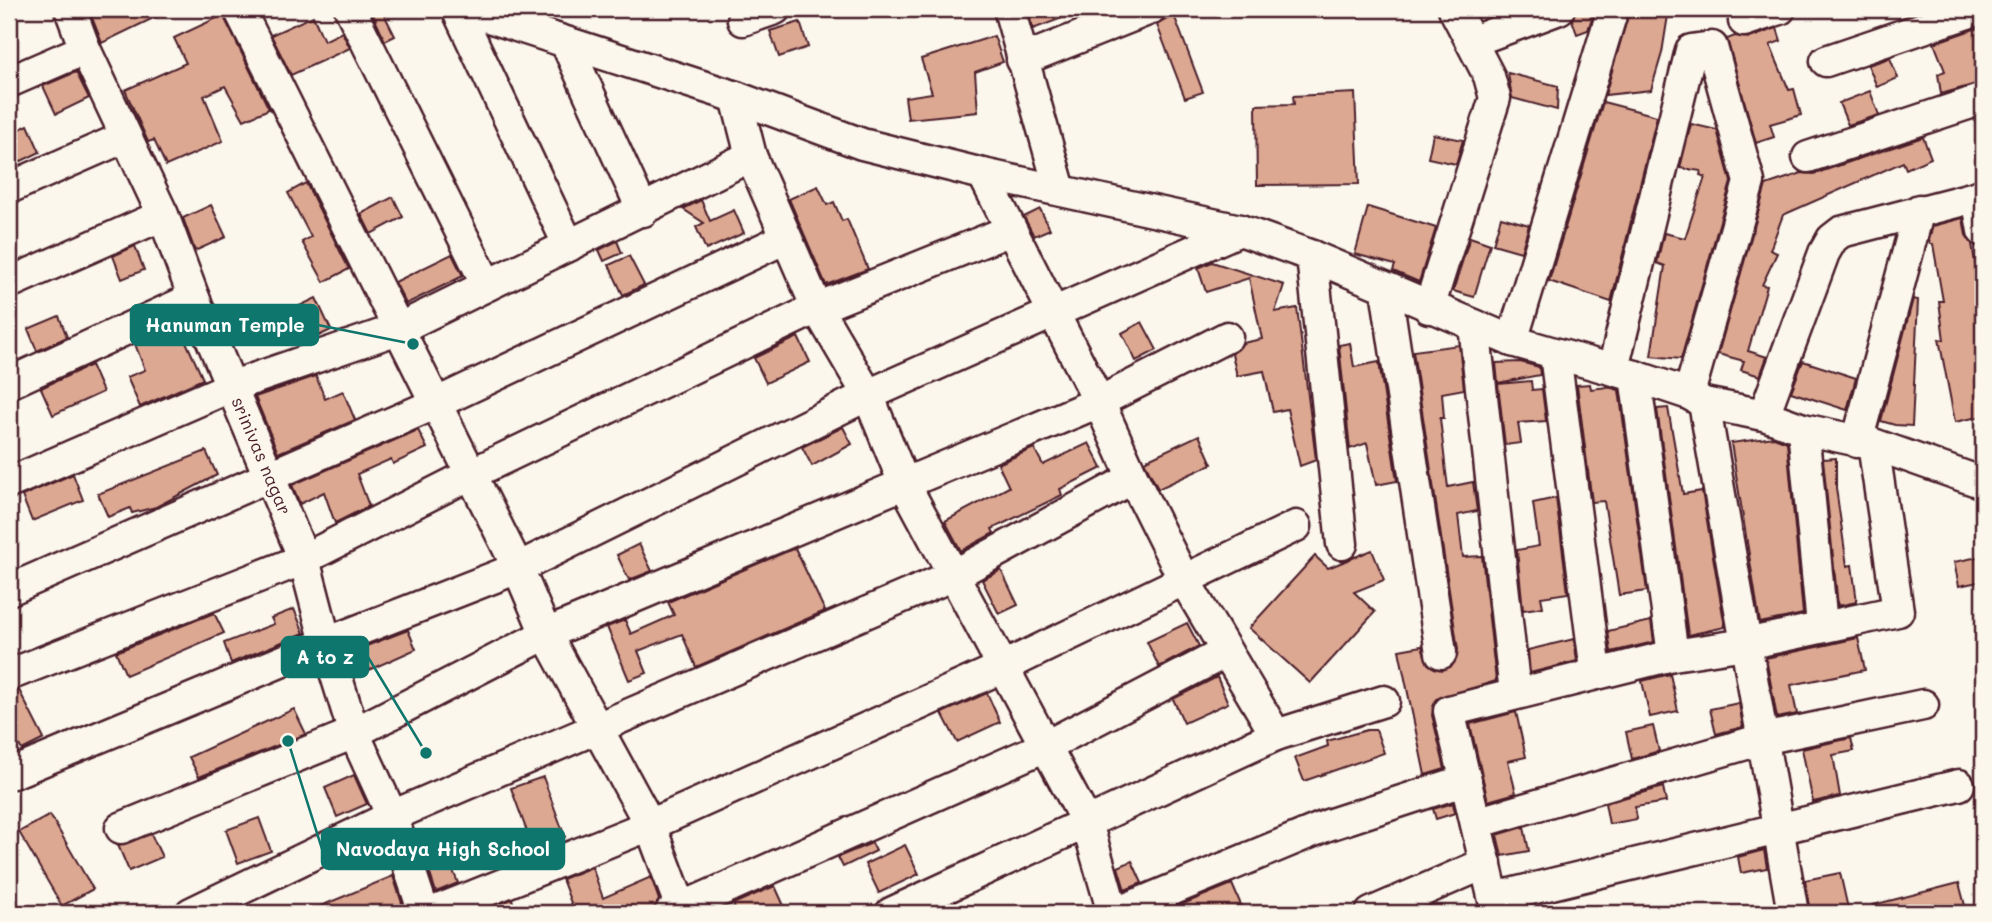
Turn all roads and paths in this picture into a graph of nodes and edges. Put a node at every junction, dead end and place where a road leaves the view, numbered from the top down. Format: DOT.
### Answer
graph roads {
  1 [pos="70,9"];
  2 [pos="239,9"];
  3 [pos="350,9"];
  4 [pos="457,9"];
  5 [pos="464,9"];
  6 [pos="775,9"];
  7 [pos="1009,9"];
  8 [pos="1150,9"];
  9 [pos="1454,9"];
  10 [pos="1559,9"];
  11 [pos="1613,9"];
  12 [pos="1780,9"];
  13 [pos="1979,9"];
  14 [pos="743,20"];
  15 [pos="1744,21"];
  16 [pos="1473,41"];
  17 [pos="566,43"];
  18 [pos="85,49"];
  19 [pos="1022,60"];
  20 [pos="1826,61"];
  21 [pos="9,82"];
  22 [pos="736,97"];
  23 [pos="1983,99"];
  24 [pos="125,137"];
  25 [pos="751,156"];
  26 [pos="1808,157"];
  27 [pos="983,174"];
  28 [pos="9,188"];
  29 [pos="1060,190"];
  30 [pos="1980,196"];
  31 [pos="1919,210"];
  32 [pos="643,211"];
  33 [pos="163,215"];
  34 [pos="1011,230"];
  35 [pos="1241,230"];
  36 [pos="1983,232"];
  37 [pos="786,238"];
  38 [pos="569,246"];
  39 [pos="1312,257"];
  40 [pos="9,283"];
  41 [pos="487,285"];
  42 [pos="1386,289"];
  43 [pos="194,299"];
  44 [pos="1429,307"];
  45 [pos="817,308"];
  46 [pos="1055,313"];
  47 [pos="1474,325"];
  48 [pos="398,329"];
  49 [pos="1227,337"];
  50 [pos="1512,341"];
  51 [pos="1555,354"];
  52 [pos="1624,373"];
  53 [pos="9,383"];
  54 [pos="230,387"];
  55 [pos="868,395"];
  56 [pos="1697,399"];
  57 [pos="1099,402"];
  58 [pos="437,403"];
  59 [pos="1764,415"];
  60 [pos="1803,429"];
  61 [pos="1865,443"];
  62 [pos="469,475"];
  63 [pos="270,476"];
  64 [pos="1133,478"];
  65 [pos="9,483"];
  66 [pos="904,483"];
  67 [pos="1983,483"];
  68 [pos="1296,526"];
  69 [pos="1342,544"];
  70 [pos="304,559"];
  71 [pos="518,568"];
  72 [pos="954,575"];
  73 [pos="1183,578"];
  74 [pos="9,590"];
  75 [pos="1822,625"];
  76 [pos="546,634"];
  77 [pos="326,643"];
  78 [pos="1746,644"];
  79 [pos="1226,652"];
  80 [pos="1441,653"];
  81 [pos="1673,655"];
  82 [pos="1003,667"];
  83 [pos="1597,673"];
  84 [pos="9,675"];
  85 [pos="1516,693"];
  86 [pos="1384,701"];
  87 [pos="1923,705"];
  88 [pos="596,729"];
  89 [pos="354,733"];
  90 [pos="1276,735"];
  91 [pos="1763,739"];
  92 [pos="1048,745"];
  93 [pos="13,773"];
  94 [pos="1466,780"];
  95 [pos="1959,785"];
  96 [pos="392,816"];
  97 [pos="1087,822"];
  98 [pos="1476,823"];
  99 [pos="650,825"];
  100 [pos="121,828"];
  101 [pos="1778,829"];
  102 [pos="1486,863"];
  103 [pos="1495,906"];
  104 [pos="678,912"];
  105 [pos="191,913"];
  106 [pos="424,913"];
  107 [pos="430,913"];
  108 [pos="891,913"];
  109 [pos="1114,913"];
  110 [pos="1371,913"];
  111 [pos="1793,913"];
  1 -- 18 [label="street, srinivas nagar"];
  2 -- 48 [label="street"];
  3 -- 41 [label="street"];
  4 -- 38 [label="street"];
  5 -- 17 [label="street"];
  6 -- 14 [label="street"];
  7 -- 19 [label="street"];
  8 -- 19 [label="street"];
  9 -- 16 [label="street"];
  10 -- 16 [label="street"];
  11 -- 50 [label="street"];
  12 -- 15 [label="street"];
  13 -- 20 [label="street"];
  16 -- 44 [label="street"];
  17 -- 22 [label="street"];
  17 -- 32 [label="street"];
  18 -- 21 [label="street"];
  18 -- 24 [label="street, srinivas nagar"];
  19 -- 29 [label="street"];
  22 -- 25 [label="street"];
  22 -- 27 [label="street"];
  23 -- 26 [label="street"];
  24 -- 28 [label="street"];
  24 -- 33 [label="street, srinivas nagar"];
  25 -- 32 [label="street"];
  25 -- 37 [label="street"];
  27 -- 29 [label="street"];
  27 -- 34 [label="street"];
  29 -- 35 [label="street"];
  30 -- 31 [label="street"];
  30 -- 36 [label="street"];
  31 -- 59 [label="street"];
  31 -- 61 [label="street"];
  32 -- 38 [label="street"];
  33 -- 40 [label="street"];
  33 -- 43 [label="street, srinivas nagar"];
  34 -- 45 [label="street"];
  34 -- 46 [label="street"];
  35 -- 39 [label="street"];
  35 -- 46 [label="street"];
  37 -- 45 [label="street"];
  37 -- 58 [label="street"];
  38 -- 41 [label="street"];
  39 -- 42 [label="street"];
  39 -- 69 [label="street"];
  41 -- 48 [label="street"];
  42 -- 44 [label="street"];
  42 -- 80 [label="street"];
  43 -- 53 [label="street"];
  43 -- 54 [label="street, srinivas nagar"];
  44 -- 47 [label="street"];
  45 -- 55 [label="street"];
  45 -- 62 [label="street"];
  46 -- 55 [label="street"];
  46 -- 57 [label="street"];
  47 -- 50 [label="street"];
  47 -- 85 [label="street"];
  48 -- 54 [label="street"];
  48 -- 58 [label="street"];
  49 -- 57 [label="street"];
  50 -- 51 [label="street"];
  51 -- 52 [label="street"];
  51 -- 83 [label="street"];
  52 -- 56 [label="street"];
  52 -- 56 [label="street"];
  52 -- 81 [label="street"];
  54 -- 63 [label="street, srinivas nagar"];
  54 -- 65 [label="street"];
  55 -- 66 [label="street"];
  55 -- 71 [label="street"];
  56 -- 59 [label="street"];
  56 -- 78 [label="street"];
  57 -- 64 [label="street"];
  57 -- 66 [label="street"];
  58 -- 62 [label="street"];
  58 -- 63 [label="street"];
  59 -- 60 [label="street"];
  60 -- 61 [label="street"];
  60 -- 75 [label="street"];
  61 -- 67 [label="street"];
  61 -- 75 [label="street"];
  62 -- 70 [label="street"];
  62 -- 71 [label="street"];
  63 -- 70 [label="street, srinivas nagar"];
  63 -- 74 [label="street"];
  64 -- 72 [label="street"];
  64 -- 73 [label="street"];
  66 -- 72 [label="street"];
  66 -- 76 [label="street"];
  68 -- 73 [label="street"];
  70 -- 77 [label="street, srinivas nagar"];
  70 -- 84 [label="street"];
  71 -- 76 [label="street"];
  71 -- 77 [label="street"];
  72 -- 82 [label="street"];
  72 -- 88 [label="street"];
  73 -- 79 [label="street"];
  73 -- 82 [label="street"];
  75 -- 78 [label="street"];
  76 -- 88 [label="street"];
  76 -- 89 [label="street"];
  77 -- 89 [label="street, srinivas nagar"];
  77 -- 93 [label="street"];
  78 -- 81 [label="street"];
  78 -- 91 [label="street"];
  79 -- 90 [label="street"];
  79 -- 92 [label="street"];
  81 -- 83 [label="street"];
  82 -- 92 [label="street"];
  82 -- 99 [label="street"];
  83 -- 85 [label="street"];
  85 -- 94 [label="street"];
  86 -- 90 [label="street"];
  87 -- 91 [label="street"];
  88 -- 96 [label="street"];
  88 -- 99 [label="street"];
  89 -- 96 [label="street, srinivas nagar"];
  89 -- 100 [label="street"];
  90 -- 97 [label="street"];
  91 -- 98 [label="street"];
  91 -- 101 [label="street"];
  92 -- 97 [label="street"];
  92 -- 104 [label="street"];
  94 -- 98 [label="street"];
  94 -- 109 [label="street"];
  95 -- 101 [label="street"];
  96 -- 105 [label="street"];
  96 -- 106 [label="street, srinivas nagar"];
  97 -- 108 [label="street"];
  97 -- 109 [label="street"];
  98 -- 102 [label="street"];
  99 -- 104 [label="street"];
  99 -- 107 [label="street"];
  101 -- 103 [label="street"];
  101 -- 111 [label="street"];
  102 -- 103 [label="street"];
  102 -- 110 [label="street"];
}
